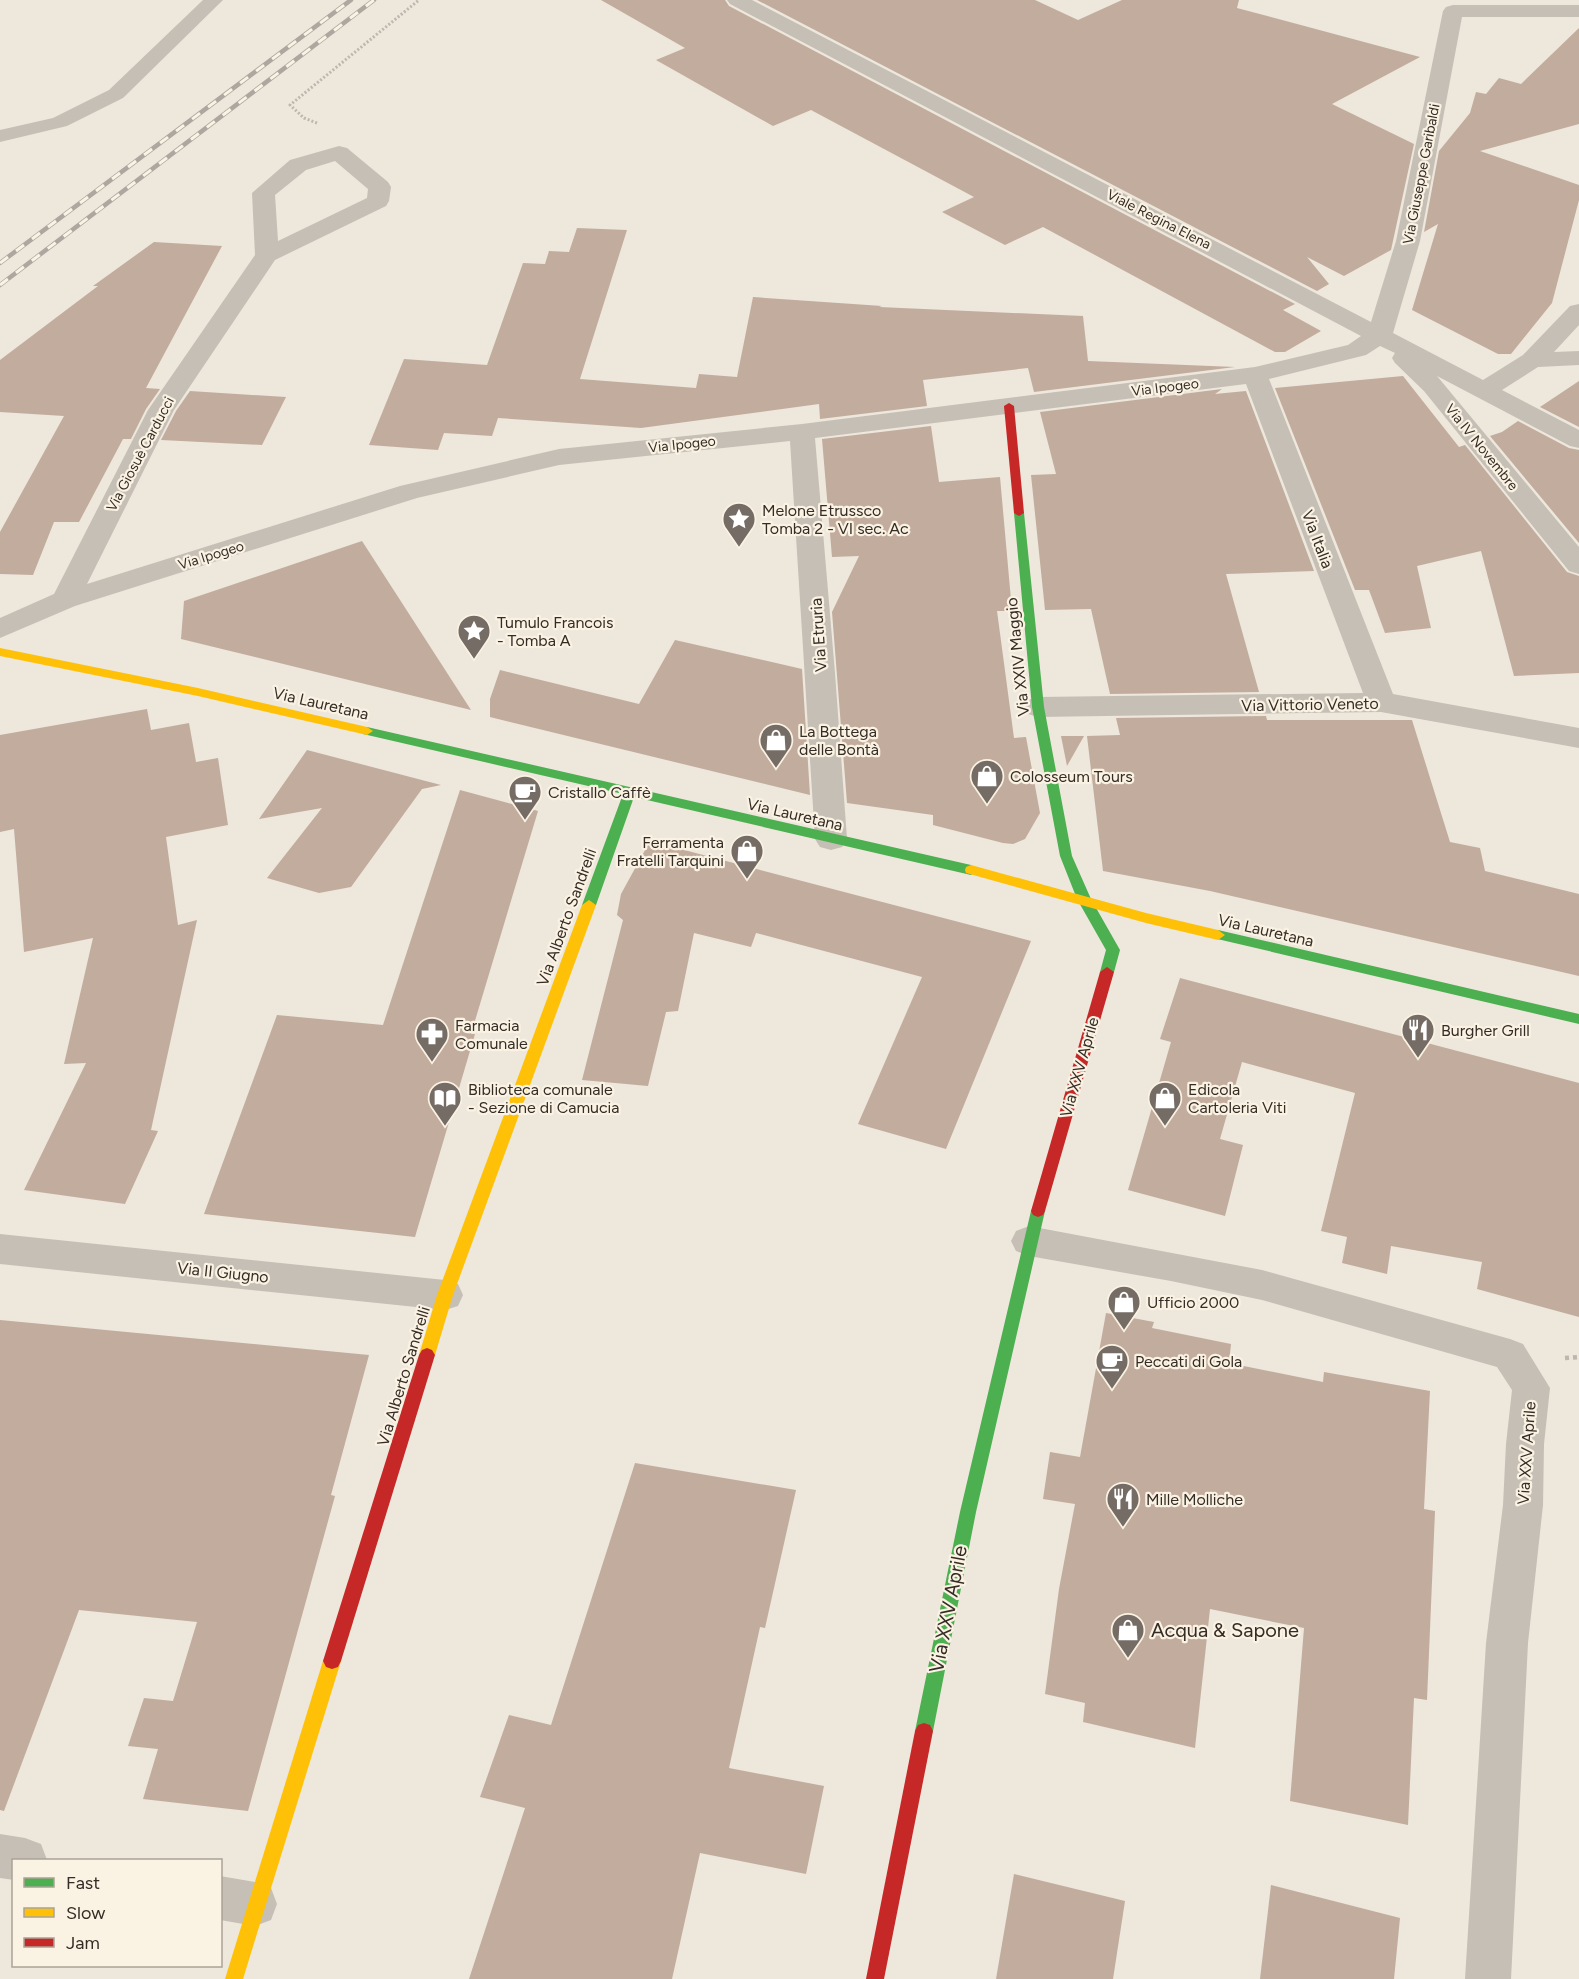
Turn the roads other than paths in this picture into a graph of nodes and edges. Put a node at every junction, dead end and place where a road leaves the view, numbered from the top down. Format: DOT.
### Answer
graph roads {
  1 [pos="214,0"];
  2 [pos="737,0"];
  3 [pos="1447,6"];
  4 [pos="1550,6"];
  5 [pos="1579,11"];
  6 [pos="0,136"];
  7 [pos="267,255"];
  8 [pos="1579,311"];
  9 [pos="1380,334"];
  10 [pos="1579,358"];
  11 [pos="1532,360"];
  12 [pos="1255,375"];
  13 [pos="1485,389"];
  14 [pos="1009,406"];
  15 [pos="802,432"];
  16 [pos="1579,440"];
  17 [pos="1579,565"];
  18 [pos="65,600"];
  19 [pos="0,629"];
  20 [pos="0,652"];
  21 [pos="1381,702"];
  22 [pos="1038,707"];
  23 [pos="1579,738"];
  24 [pos="630,792"];
  25 [pos="831,839"];
  26 [pos="1084,899"];
  27 [pos="1579,1019"];
  28 [pos="1029,1241"];
  29 [pos="0,1250"];
  30 [pos="445,1295"];
  31 [pos="0,1856"];
  32 [pos="19,1859"];
  33 [pos="238,1901"];
  34 [pos="234,1979"];
  35 [pos="875,1979"];
  36 [pos="1488,1979"];
  1 -- 6 [label="lane"];
  2 -- 9 [label="street, Viale Regina Elena"];
  3 -- 4 [label="street"];
  3 -- 9 [label="street, Via Giuseppe Garibaldi"];
  4 -- 5 [label="street"];
  7 -- 7 [label="street, Via Giosuè Carducci"];
  7 -- 18 [label="street, Via Giosuè Carducci"];
  8 -- 11 [label="street"];
  9 -- 12 [label="street, Via Ipogeo"];
  9 -- 13 [label="street, Viale Regina Elena"];
  9 -- 17 [label="street, Via IV Novembre"];
  10 -- 11 [label="street"];
  11 -- 13 [label="street"];
  12 -- 14 [label="street, Via Ipogeo"];
  12 -- 21 [label="street, Via Italia"];
  13 -- 16 [label="street, Viale Regina Elena"];
  14 -- 15 [label="street, Via Ipogeo"];
  14 -- 22 [label="street, Via XXIV Maggio"];
  15 -- 18 [label="street, Via Ipogeo"];
  15 -- 25 [label="street, Via Etruria"];
  18 -- 19 [label="street, Via Ipogeo"];
  20 -- 24 [label="street, Via Lauretana"];
  21 -- 22 [label="street, Via Vittorio Veneto"];
  21 -- 23 [label="street, Via Vittorio Veneto"];
  22 -- 26 [label="street, Via XXIV Maggio"];
  24 -- 25 [label="street, Via Lauretana"];
  24 -- 30 [label="street, Via Alberto Sandrelli"];
  25 -- 26 [label="street, Via Lauretana"];
  26 -- 27 [label="street, Via Lauretana"];
  26 -- 28 [label="street, Via XXV Aprile"];
  28 -- 35 [label="street, Via XXV Aprile"];
  28 -- 36 [label="street, Via XXV Aprile"];
  29 -- 30 [label="street, Via II Giugno"];
  30 -- 33 [label="street, Via Alberto Sandrelli"];
  31 -- 32 [label="street"];
  33 -- 34 [label="street, Via Alberto Sandrelli"];
}
